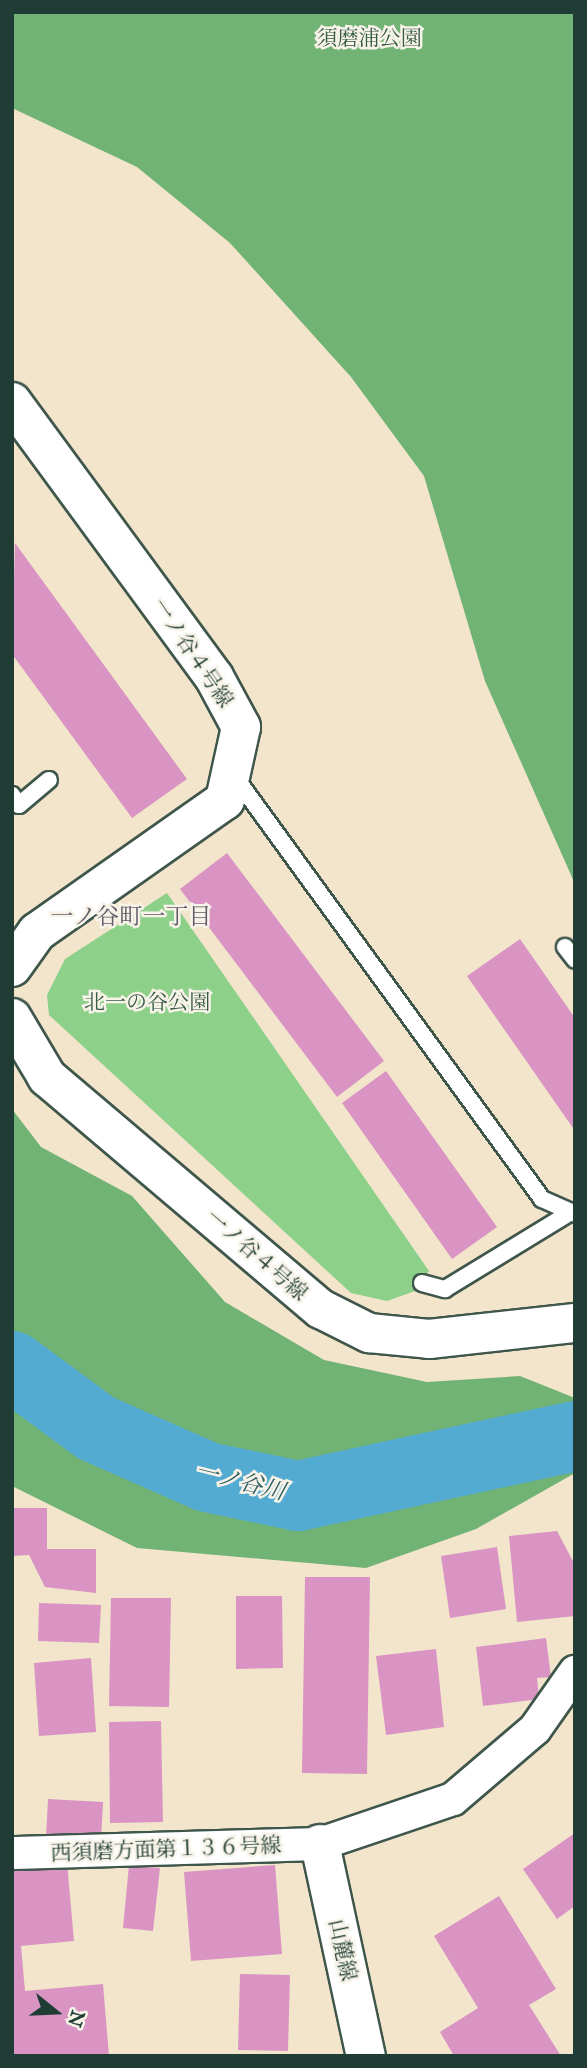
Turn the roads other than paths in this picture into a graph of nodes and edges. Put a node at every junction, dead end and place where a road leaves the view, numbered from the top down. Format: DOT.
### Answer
graph roads {
  1 [pos="12,402"];
  2 [pos="234,775"];
  3 [pos="49,780"];
  4 [pos="12,795"];
  5 [pos="12,967"];
  6 [pos="12,1018"];
  7 [pos="571,1215"];
  8 [pos="422,1283"];
  9 [pos="575,1323"];
  10 [pos="575,1672"];
  11 [pos="320,1844"];
  12 [pos="12,1853"];
  13 [pos="366,2056"];
  1 -- 2 [label="street, 一ノ谷４号線"];
  2 -- 5 [label="street, 一ノ谷４号線"];
  2 -- 7 [label="lane"];
  3 -- 4 [label="lane"];
  6 -- 9 [label="street, 一ノ谷４号線"];
  7 -- 8 [label="lane"];
  10 -- 11 [label="street, 西須磨方面第１３６号線"];
  11 -- 12 [label="street, 西須磨方面第１３６号線"];
  11 -- 13 [label="street, 山麓線"];
}
